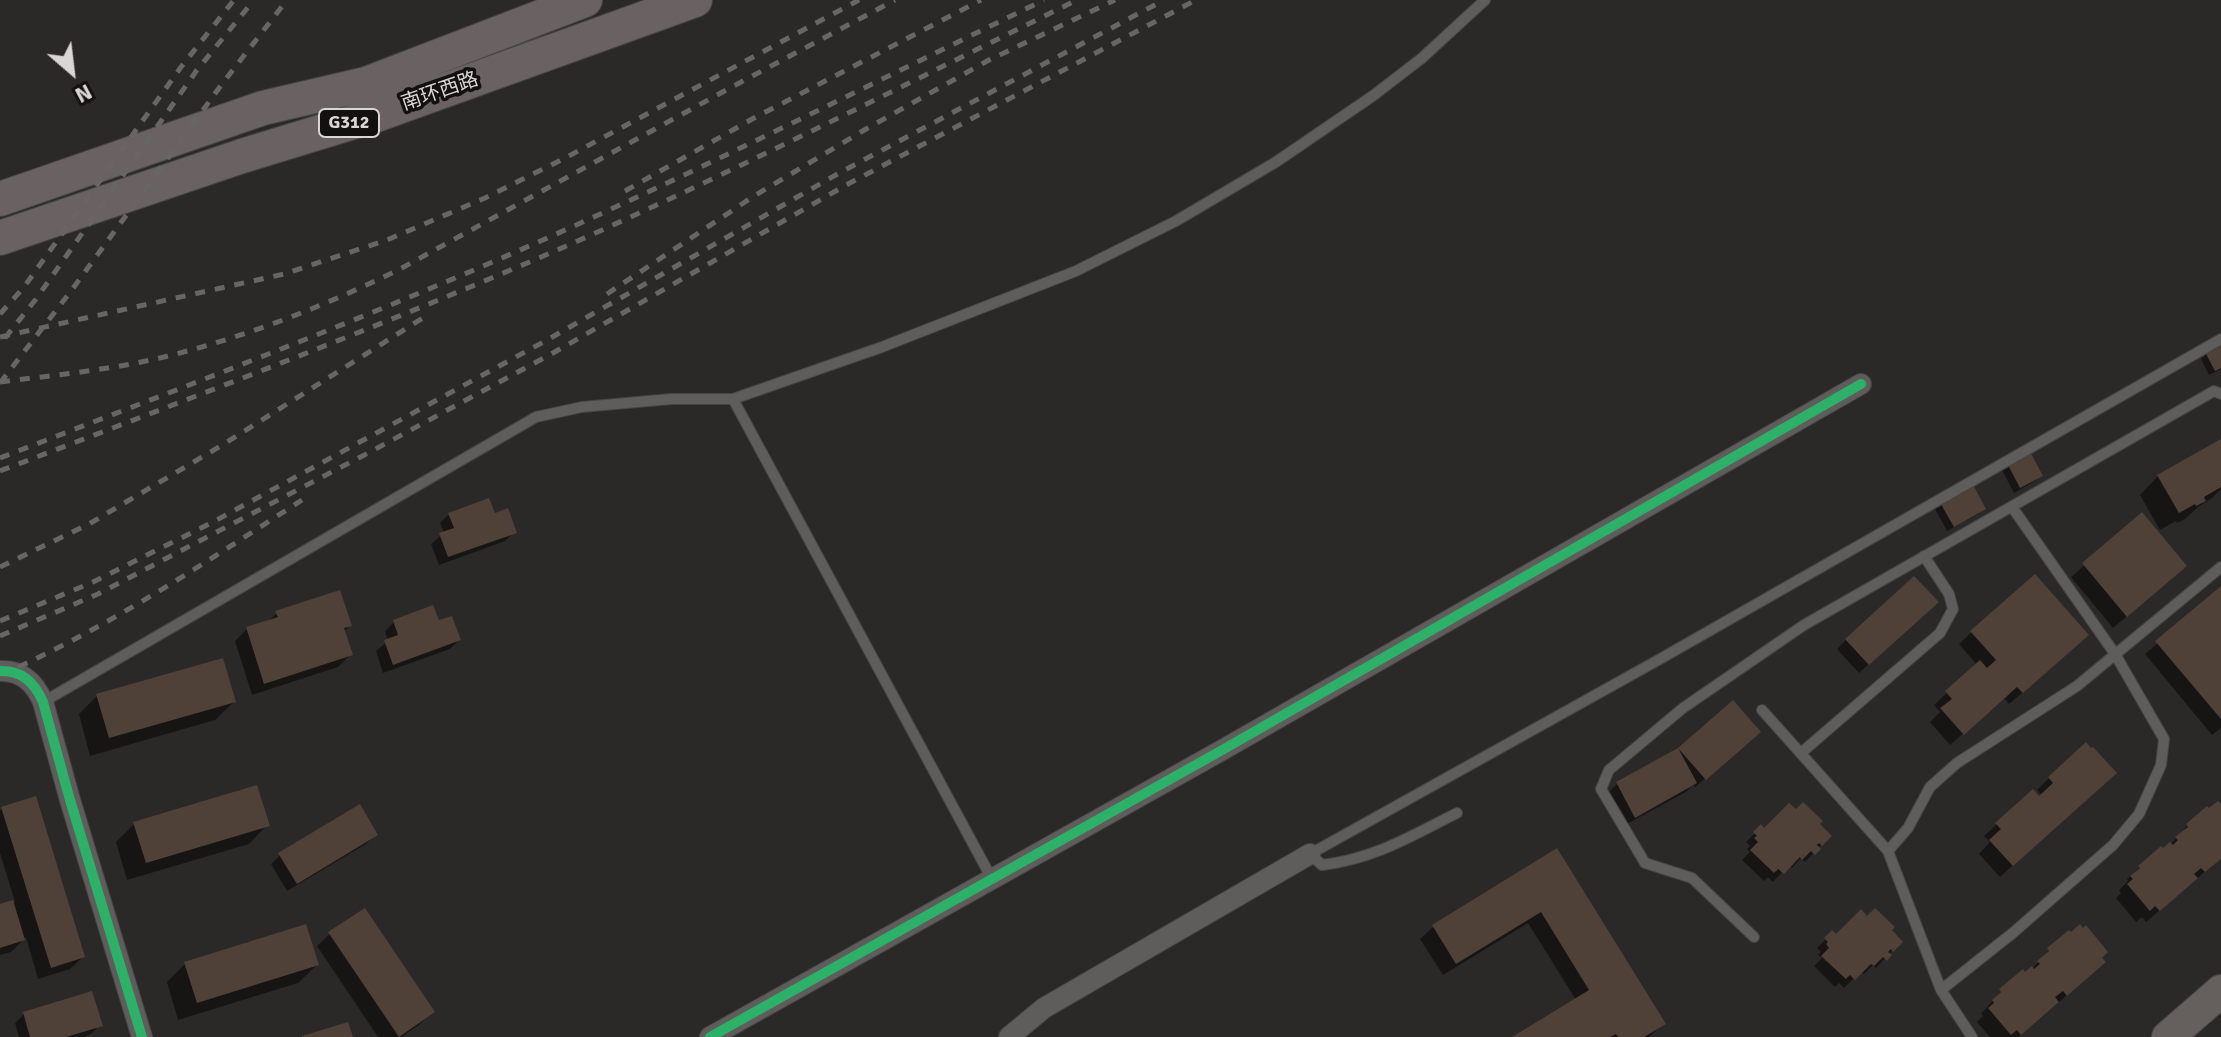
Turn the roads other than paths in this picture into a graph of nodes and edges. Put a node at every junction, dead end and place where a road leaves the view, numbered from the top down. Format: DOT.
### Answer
graph roads {
  1 [pos="585,0"];
  2 [pos="695,0"];
  3 [pos="1485,0"];
  4 [pos="371,100"];
  5 [pos="0,199"];
  6 [pos="0,238"];
  7 [pos="2221,339"];
  8 [pos="1861,384"];
  9 [pos="2221,394"];
  10 [pos="733,399"];
  11 [pos="2012,507"];
  12 [pos="1924,556"];
  13 [pos="2221,567"];
  14 [pos="2115,654"];
  15 [pos="0,671"];
  16 [pos="43,702"];
  17 [pos="1762,710"];
  18 [pos="1801,753"];
  19 [pos="1457,813"];
  20 [pos="1888,851"];
  21 [pos="1310,854"];
  22 [pos="992,879"];
  23 [pos="1754,937"];
  24 [pos="1941,990"];
  25 [pos="2221,991"];
  26 [pos="2221,1018"];
  27 [pos="142,1037"];
  28 [pos="710,1037"];
  29 [pos="1009,1037"];
  30 [pos="1972,1037"];
  31 [pos="2168,1037"];
  32 [pos="2199,1037"];
  1 -- 4 [label="highway, 南环西路 / G312"];
  2 -- 4 [label="highway, 南环西路 / G312"];
  3 -- 10 [label="lane"];
  4 -- 5 [label="highway, 南环西路 / G312"];
  4 -- 6 [label="highway, 南环西路 / G312"];
  7 -- 21 [label="lane"];
  8 -- 22 [label="street"];
  9 -- 11 [label="lane"];
  10 -- 16 [label="lane"];
  10 -- 22 [label="lane"];
  11 -- 12 [label="lane"];
  11 -- 14 [label="lane"];
  12 -- 18 [label="lane"];
  12 -- 23 [label="lane"];
  13 -- 14 [label="lane"];
  14 -- 20 [label="lane"];
  14 -- 24 [label="lane"];
  15 -- 16 [label="street"];
  16 -- 27 [label="street"];
  17 -- 18 [label="lane"];
  18 -- 20 [label="lane"];
  19 -- 21 [label="lane"];
  20 -- 24 [label="lane"];
  21 -- 29 [label="street"];
  22 -- 28 [label="street"];
  24 -- 30 [label="lane"];
  25 -- 31 [label="main road"];
  26 -- 32 [label="main road"];
}
